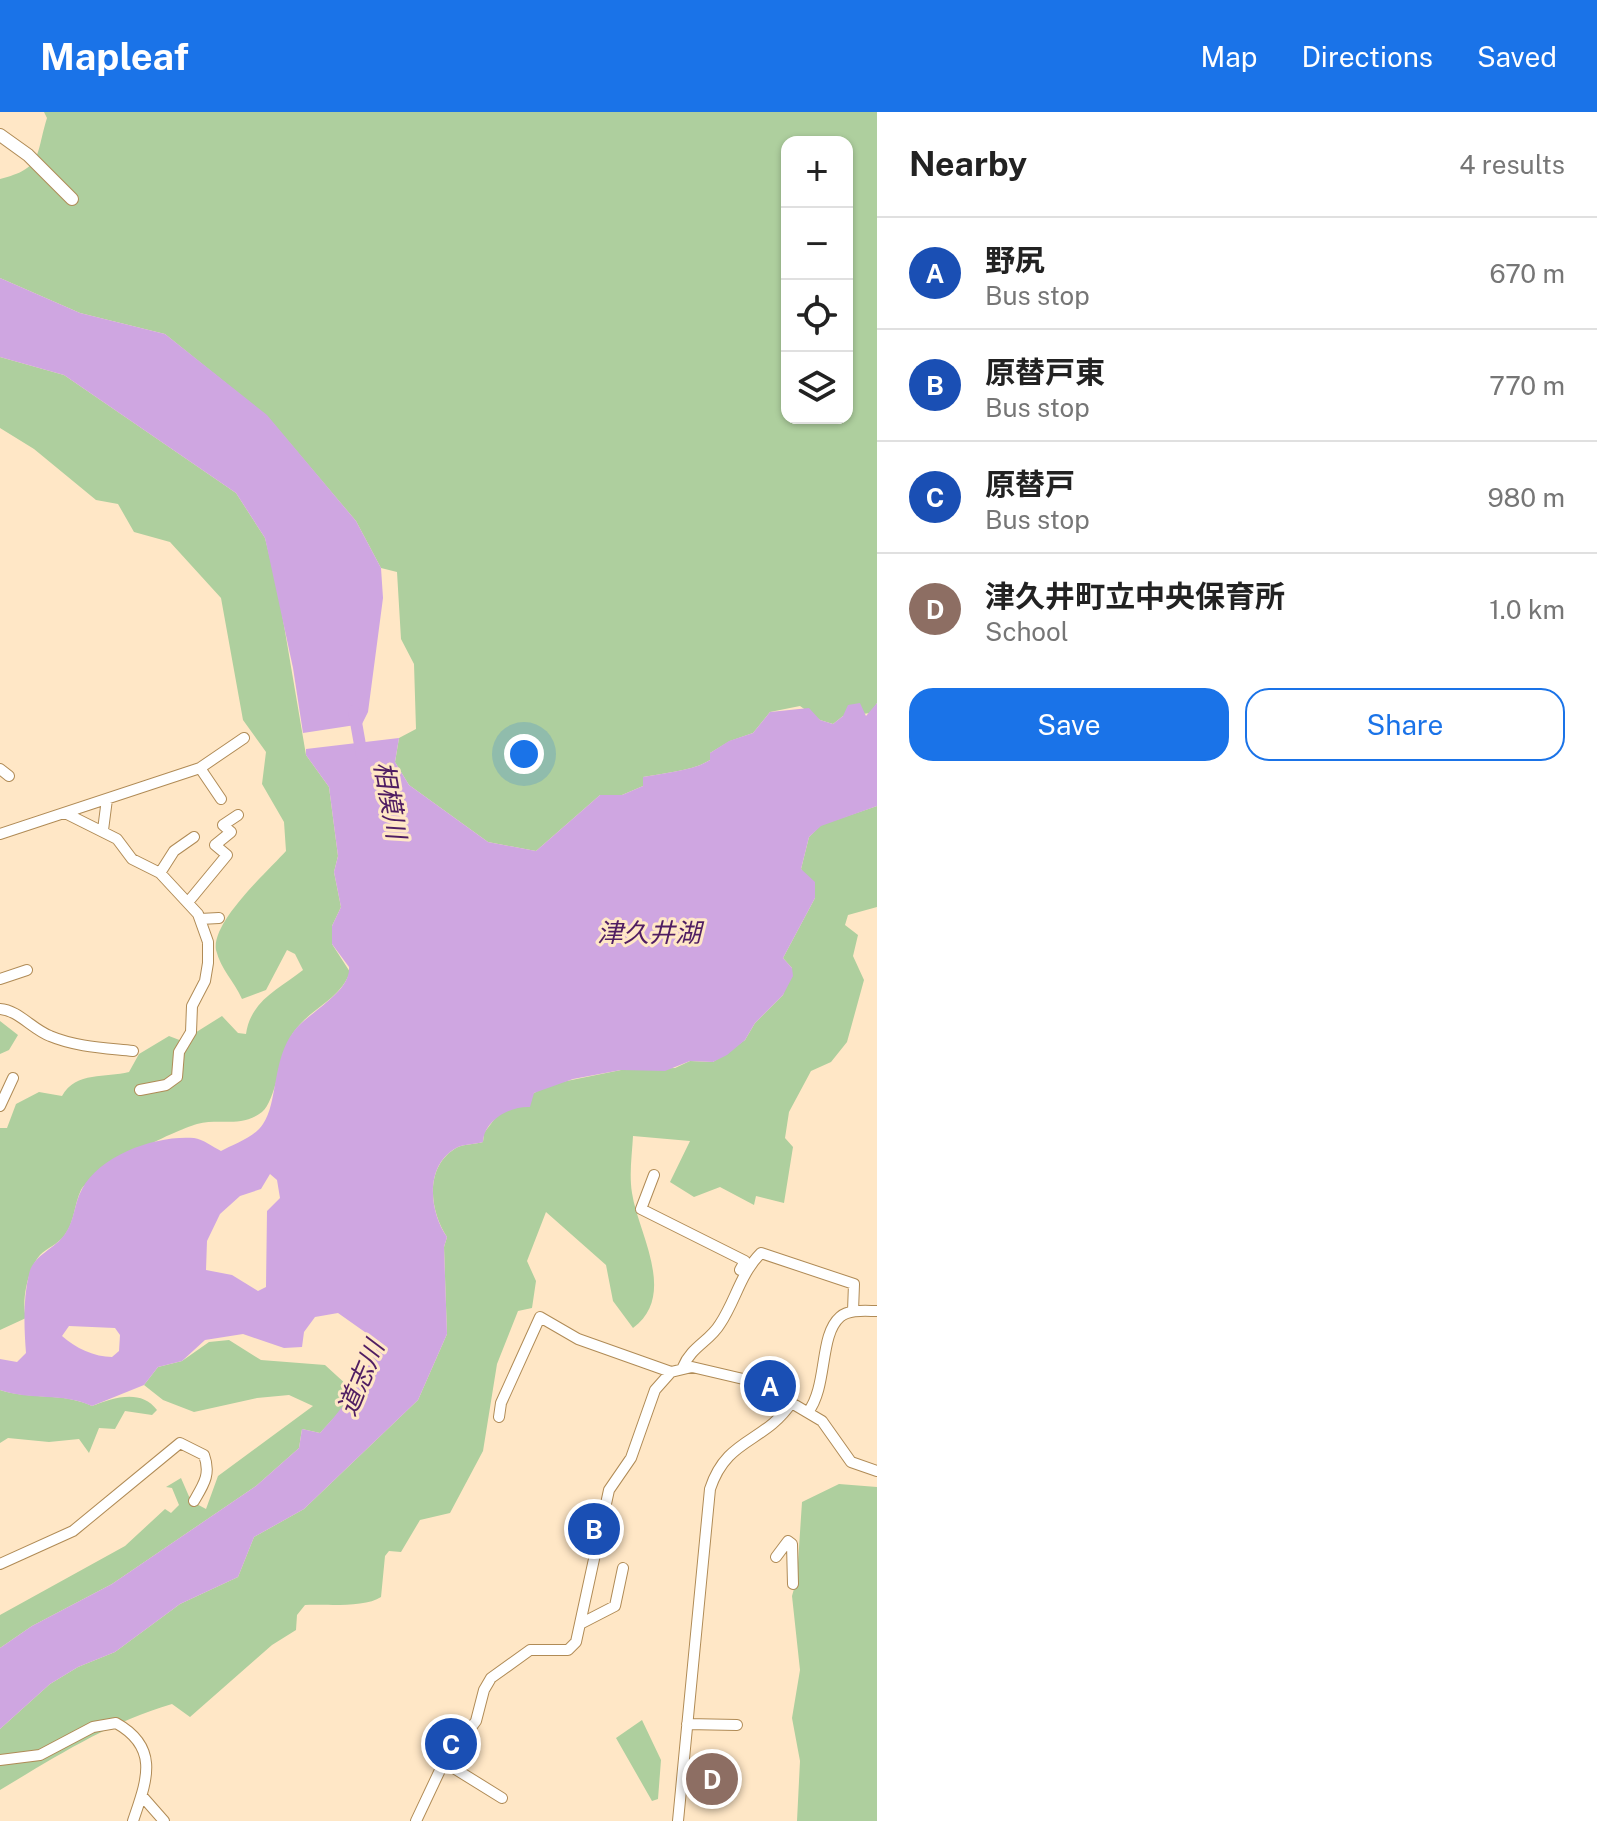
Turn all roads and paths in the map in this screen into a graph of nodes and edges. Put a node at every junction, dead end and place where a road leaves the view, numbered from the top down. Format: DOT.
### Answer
graph roads {
  1 [pos="0,135"];
  2 [pos="72,199"];
  3 [pos="244,738"];
  4 [pos="200,768"];
  5 [pos="107,799"];
  6 [pos="221,799"];
  7 [pos="65,813"];
  8 [pos="238,815"];
  9 [pos="103,830"];
  10 [pos="0,834"];
  11 [pos="194,837"];
  12 [pos="160,873"];
  13 [pos="189,901"];
  14 [pos="219,918"];
  15 [pos="200,919"];
  16 [pos="27,970"];
  17 [pos="0,979"];
  18 [pos="0,1009"];
  19 [pos="133,1051"];
  20 [pos="13,1078"];
  21 [pos="140,1090"];
  22 [pos="0,1106"];
  23 [pos="654,1175"];
  24 [pos="737,1284"];
  25 [pos="853,1311"];
  26 [pos="877,1311"];
  27 [pos="683,1367"];
  28 [pos="671,1372"];
  29 [pos="792,1402"];
  30 [pos="808,1412"];
  31 [pos="499,1417"];
  32 [pos="877,1471"];
  33 [pos="194,1501"];
  34 [pos="776,1557"];
  35 [pos="0,1564"];
  36 [pos="623,1568"];
  37 [pos="793,1584"];
  38 [pos="582,1623"];
  39 [pos="687,1724"];
  40 [pos="737,1725"];
  41 [pos="0,1760"];
  42 [pos="444,1762"];
  43 [pos="142,1796"];
  44 [pos="502,1798"];
  45 [pos="133,1821"];
  46 [pos="164,1821"];
  47 [pos="416,1821"];
  48 [pos="678,1821"];
  1 -- 2 [label="main road"];
  3 -- 4 [label="street"];
  4 -- 5 [label="street"];
  4 -- 6 [label="street"];
  5 -- 7 [label="street"];
  5 -- 9 [label="street"];
  7 -- 9 [label="street"];
  7 -- 10 [label="street"];
  8 -- 13 [label="street"];
  9 -- 12 [label="street"];
  11 -- 12 [label="street"];
  12 -- 13 [label="street"];
  13 -- 15 [label="street"];
  14 -- 15 [label="street"];
  15 -- 21 [label="street"];
  16 -- 17 [label="street"];
  18 -- 19 [label="street"];
  20 -- 22 [label="street"];
  23 -- 24 [label="street"];
  24 -- 25 [label="street"];
  24 -- 27 [label="street"];
  25 -- 26 [label="street"];
  25 -- 30 [label="street"];
  27 -- 28 [label="street"];
  27 -- 29 [label="street"];
  28 -- 31 [label="street"];
  28 -- 38 [label="street"];
  29 -- 30 [label="street"];
  29 -- 39 [label="street"];
  30 -- 32 [label="street"];
  33 -- 35 [label="street"];
  34 -- 37 [label="street"];
  36 -- 38 [label="street"];
  38 -- 42 [label="street"];
  39 -- 40 [label="street"];
  39 -- 48 [label="street"];
  41 -- 43 [label="street"];
  42 -- 44 [label="street"];
  42 -- 47 [label="street"];
  43 -- 45 [label="street"];
  43 -- 46 [label="street"];
}
